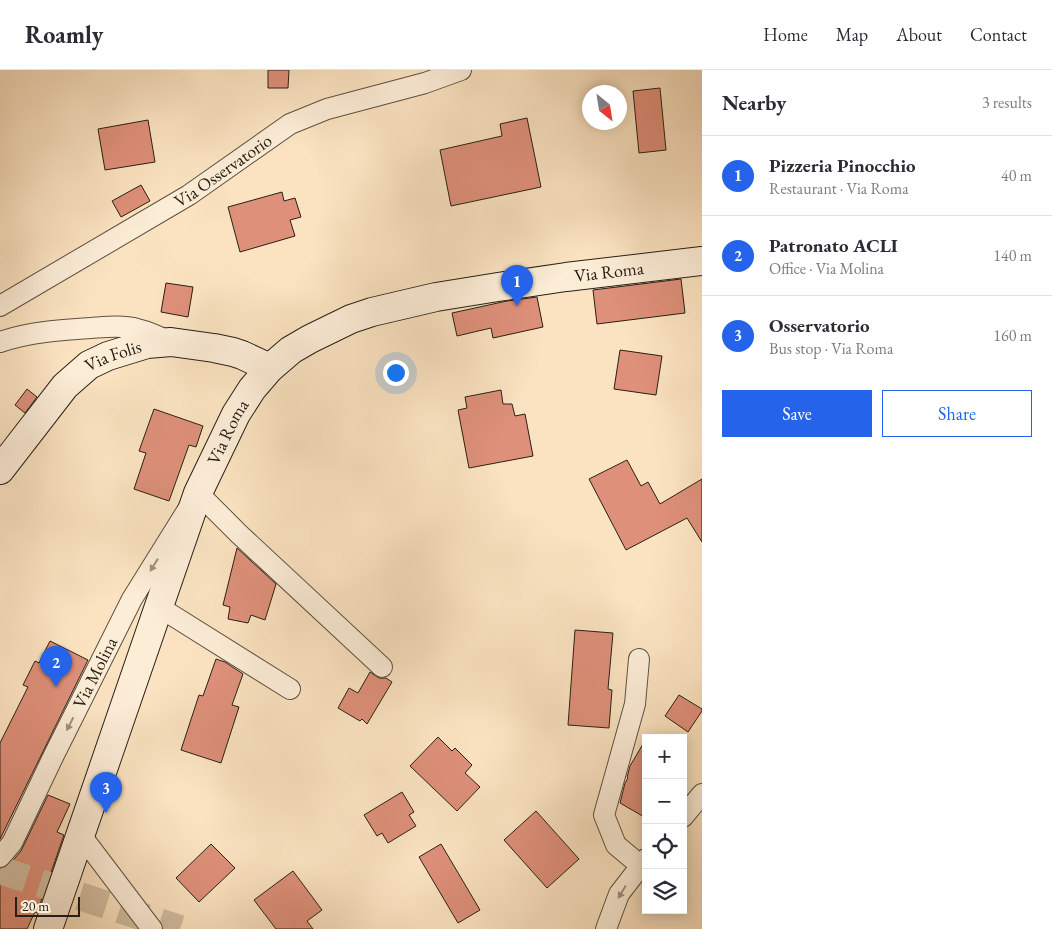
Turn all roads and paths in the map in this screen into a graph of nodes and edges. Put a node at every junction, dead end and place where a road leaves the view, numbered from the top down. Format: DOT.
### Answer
graph roads {
  1 [pos="461,70"];
  2 [pos="702,261"];
  3 [pos="0,306"];
  4 [pos="0,342"];
  5 [pos="171,342"];
  6 [pos="270,368"];
  7 [pos="0,470"];
  8 [pos="198,493"];
  9 [pos="159,607"];
  10 [pos="640,659"];
  11 [pos="382,667"];
  12 [pos="290,690"];
  13 [pos="702,794"];
  14 [pos="687,812"];
  15 [pos="80,834"];
  16 [pos="0,857"];
  17 [pos="642,861"];
  18 [pos="642,863"];
  19 [pos="48,929"];
  20 [pos="152,929"];
  21 [pos="606,929"];
  1 -- 3 [label="street, Via Osservatorio"];
  2 -- 6 [label="main road, Via Roma"];
  4 -- 5 [label="street"];
  5 -- 6 [label="main road, Via Folis"];
  5 -- 7 [label="main road, Via Folis"];
  6 -- 8 [label="main road, Via Roma"];
  8 -- 9 [label="main road, Via Roma"];
  8 -- 11 [label="street"];
  8 -- 16 [label="street, Via Molina, one-way"];
  9 -- 12 [label="street"];
  9 -- 15 [label="main road, Via Roma"];
  10 -- 17 [label="street"];
  13 -- 14 [label="street"];
  15 -- 19 [label="main road, Via Roma"];
  15 -- 20 [label="street"];
  18 -- 21 [label="street, one-way"];
}
